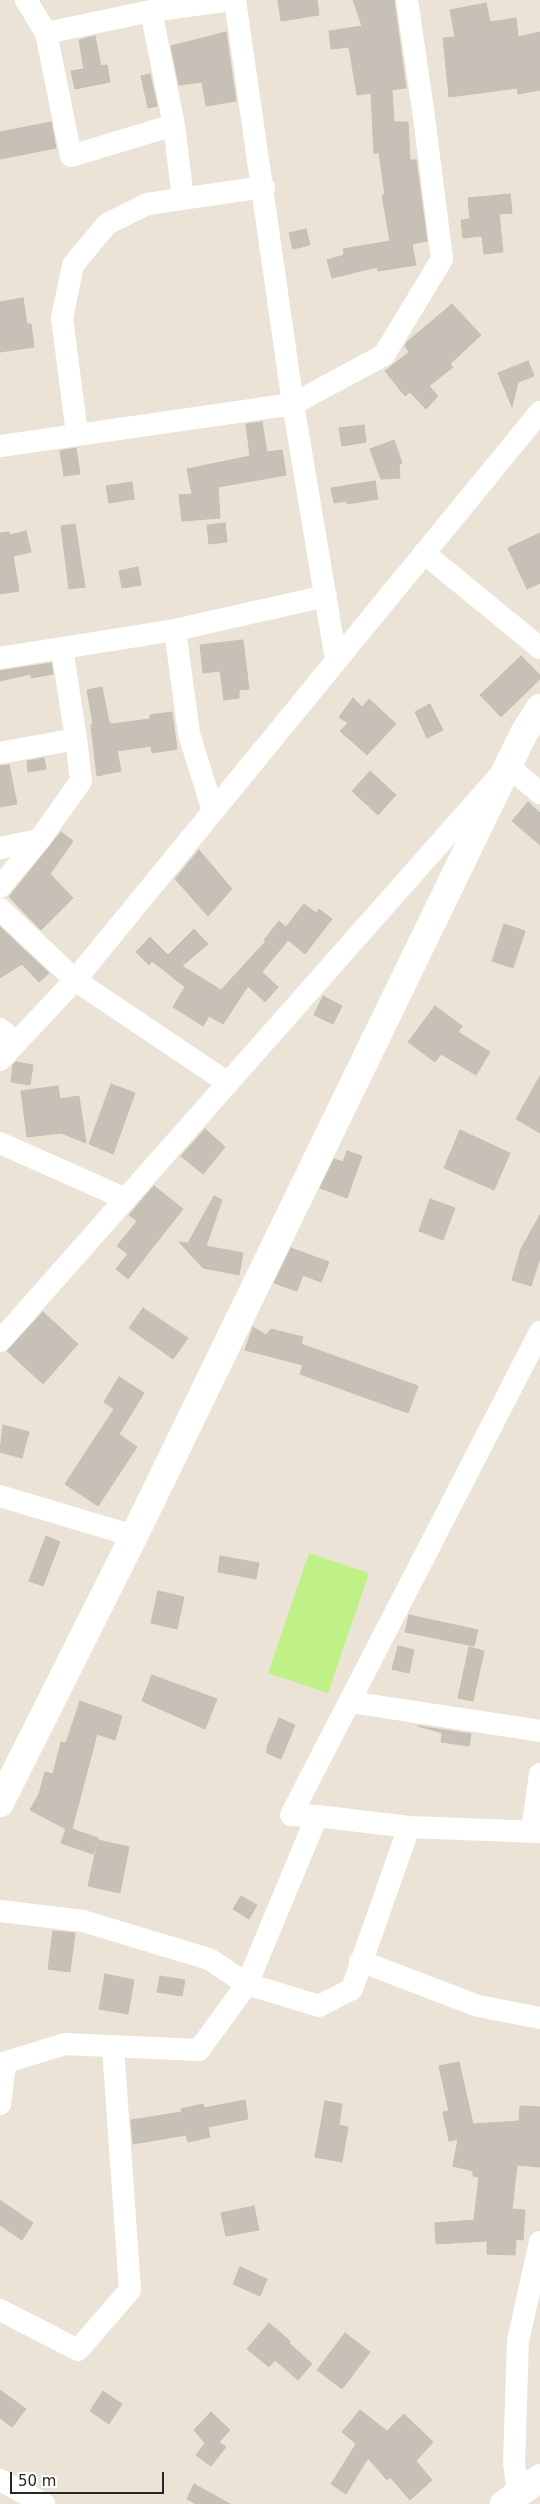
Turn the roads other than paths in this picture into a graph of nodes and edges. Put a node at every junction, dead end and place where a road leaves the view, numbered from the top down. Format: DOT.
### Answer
graph roads {
  1 [pos="26,0"];
  2 [pos="231,0"];
  3 [pos="235,0"];
  4 [pos="407,0"];
  5 [pos="151,11"];
  6 [pos="46,33"];
  7 [pos="174,125"];
  8 [pos="264,187"];
  9 [pos="183,199"];
  10 [pos="293,404"];
  11 [pos="540,412"];
  12 [pos="77,434"];
  13 [pos="0,446"];
  14 [pos="424,553"];
  15 [pos="326,596"];
  16 [pos="174,630"];
  17 [pos="62,648"];
  18 [pos="540,648"];
  19 [pos="0,658"];
  20 [pos="336,660"];
  21 [pos="540,708"];
  22 [pos="76,738"];
  23 [pos="0,753"];
  24 [pos="508,766"];
  25 [pos="540,793"];
  26 [pos="213,811"];
  27 [pos="39,840"];
  28 [pos="0,848"];
  29 [pos="0,887"];
  30 [pos="0,909"];
  31 [pos="76,980"];
  32 [pos="8,1035"];
  33 [pos="0,1060"];
  34 [pos="228,1082"];
  35 [pos="0,1143"];
  36 [pos="126,1199"];
  37 [pos="540,1332"];
  38 [pos="0,1341"];
  39 [pos="0,1496"];
  40 [pos="134,1536"];
  41 [pos="350,1702"];
  42 [pos="540,1731"];
  43 [pos="540,1774"];
  44 [pos="1,1797"];
  45 [pos="317,1816"];
  46 [pos="410,1827"];
  47 [pos="536,1831"];
  48 [pos="0,1911"];
  49 [pos="360,1961"];
  50 [pos="247,1984"];
  51 [pos="540,2018"];
  52 [pos="112,2047"];
  53 [pos="2,2064"];
  54 [pos="0,2104"];
  55 [pos="540,2242"];
  56 [pos="0,2310"];
  57 [pos="540,2325"];
  58 [pos="518,2341"];
  59 [pos="540,2478"];
  60 [pos="0,2480"];
  61 [pos="511,2499"];
  62 [pos="44,2504"];
  1 -- 6 [label="street"];
  2 -- 5 [label="street"];
  3 -- 8 [label="street"];
  4 -- 10 [label="street"];
  5 -- 6 [label="street"];
  5 -- 7 [label="street"];
  6 -- 7 [label="street"];
  7 -- 9 [label="street"];
  8 -- 9 [label="street"];
  8 -- 10 [label="street"];
  9 -- 12 [label="street"];
  10 -- 12 [label="street"];
  10 -- 15 [label="street"];
  11 -- 14 [label="street"];
  12 -- 13 [label="street"];
  14 -- 18 [label="street"];
  14 -- 20 [label="street"];
  15 -- 16 [label="street"];
  15 -- 20 [label="street"];
  16 -- 17 [label="street"];
  16 -- 26 [label="street"];
  17 -- 19 [label="street"];
  17 -- 22 [label="street"];
  20 -- 26 [label="street"];
  21 -- 24 [label="street"];
  22 -- 23 [label="street"];
  22 -- 27 [label="street"];
  24 -- 25 [label="street"];
  24 -- 34 [label="street"];
  24 -- 40 [label="street"];
  26 -- 31 [label="street"];
  27 -- 28 [label="street"];
  27 -- 29 [label="street"];
  30 -- 31 [label="street"];
  31 -- 32 [label="street"];
  31 -- 34 [label="street"];
  32 -- 33 [label="street"];
  34 -- 36 [label="street"];
  35 -- 36 [label="street"];
  36 -- 38 [label="street"];
  37 -- 41 [label="street"];
  39 -- 40 [label="street"];
  40 -- 44 [label="street"];
  41 -- 42 [label="street"];
  41 -- 45 [label="street"];
  43 -- 47 [label="street"];
  45 -- 46 [label="street"];
  45 -- 50 [label="street"];
  46 -- 47 [label="street"];
  46 -- 49 [label="street"];
  48 -- 50 [label="street"];
  49 -- 50 [label="street"];
  49 -- 51 [label="street"];
  50 -- 52 [label="street"];
  52 -- 53 [label="street"];
  52 -- 56 [label="street"];
  53 -- 54 [label="street"];
  55 -- 58 [label="street"];
  57 -- 58 [label="street"];
  58 -- 61 [label="street"];
  59 -- 61 [label="street"];
  60 -- 62 [label="street"];
}
